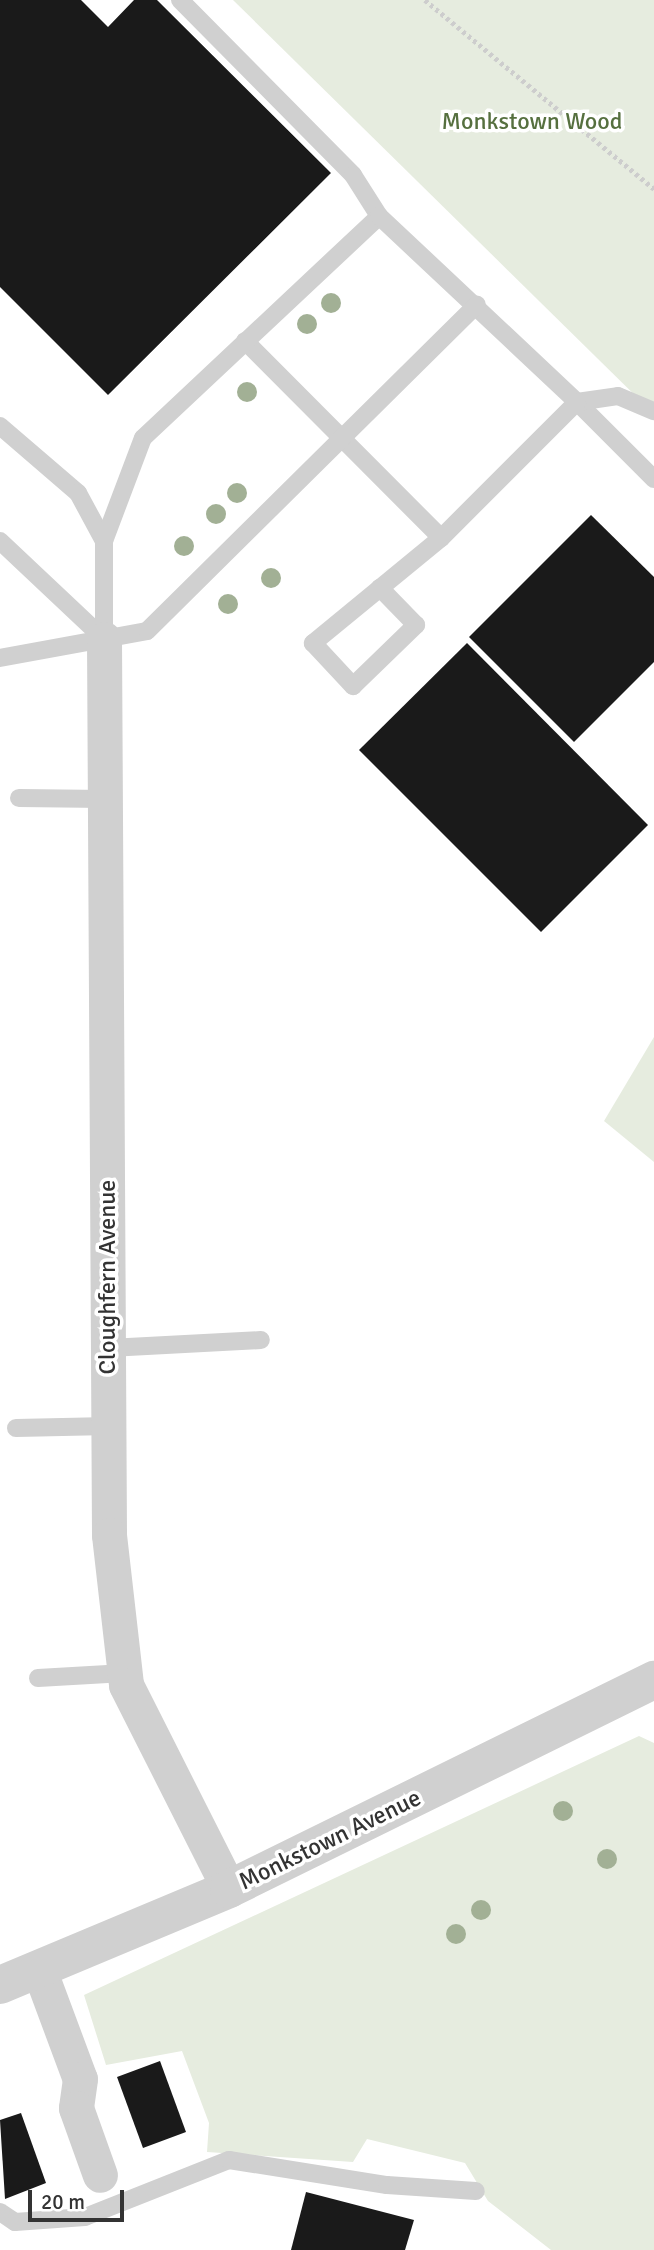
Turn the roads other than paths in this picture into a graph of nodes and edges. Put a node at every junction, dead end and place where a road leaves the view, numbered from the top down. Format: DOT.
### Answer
graph roads {
  1 [pos="180,0"];
  2 [pos="379,216"];
  3 [pos="477,305"];
  4 [pos="245,341"];
  5 [pos="577,402"];
  6 [pos="654,411"];
  7 [pos="0,426"];
  8 [pos="341,441"];
  9 [pos="654,479"];
  10 [pos="441,538"];
  11 [pos="0,541"];
  12 [pos="104,541"];
  13 [pos="7,559"];
  14 [pos="380,588"];
  15 [pos="104,639"];
  16 [pos="0,658"];
  17 [pos="19,798"];
  18 [pos="105,799"];
  19 [pos="261,1340"];
  20 [pos="108,1348"];
  21 [pos="109,1426"];
  22 [pos="16,1428"];
  23 [pos="124,1673"];
  24 [pos="38,1678"];
  25 [pos="654,1680"];
  26 [pos="229,1889"];
  27 [pos="39,1969"];
  28 [pos="0,1985"];
  29 [pos="100,2175"];
  30 [pos="476,2191"];
  31 [pos="0,2212"];
  1 -- 2 [label="lane"];
  2 -- 3 [label="lane"];
  2 -- 4 [label="lane"];
  3 -- 5 [label="lane"];
  3 -- 8 [label="lane"];
  4 -- 8 [label="lane"];
  4 -- 12 [label="lane"];
  5 -- 6 [label="lane"];
  5 -- 9 [label="lane"];
  5 -- 10 [label="lane"];
  7 -- 12 [label="lane"];
  8 -- 10 [label="lane"];
  8 -- 15 [label="lane"];
  10 -- 14 [label="lane"];
  11 -- 13 [label="lane"];
  12 -- 15 [label="lane"];
  13 -- 15 [label="lane"];
  14 -- 14 [label="lane"];
  15 -- 16 [label="lane"];
  15 -- 18 [label="street, Cloughfern Avenue"];
  17 -- 18 [label="lane"];
  18 -- 20 [label="street, Cloughfern Avenue"];
  19 -- 20 [label="lane"];
  20 -- 21 [label="street, Cloughfern Avenue"];
  21 -- 22 [label="lane"];
  21 -- 23 [label="street, Cloughfern Avenue"];
  23 -- 24 [label="lane"];
  23 -- 26 [label="street, Cloughfern Avenue"];
  25 -- 26 [label="street, Monkstown Avenue"];
  26 -- 27 [label="street, Monkstown Avenue"];
  27 -- 28 [label="street, Monkstown Avenue"];
  27 -- 29 [label="street"];
  30 -- 31 [label="lane"];
}
